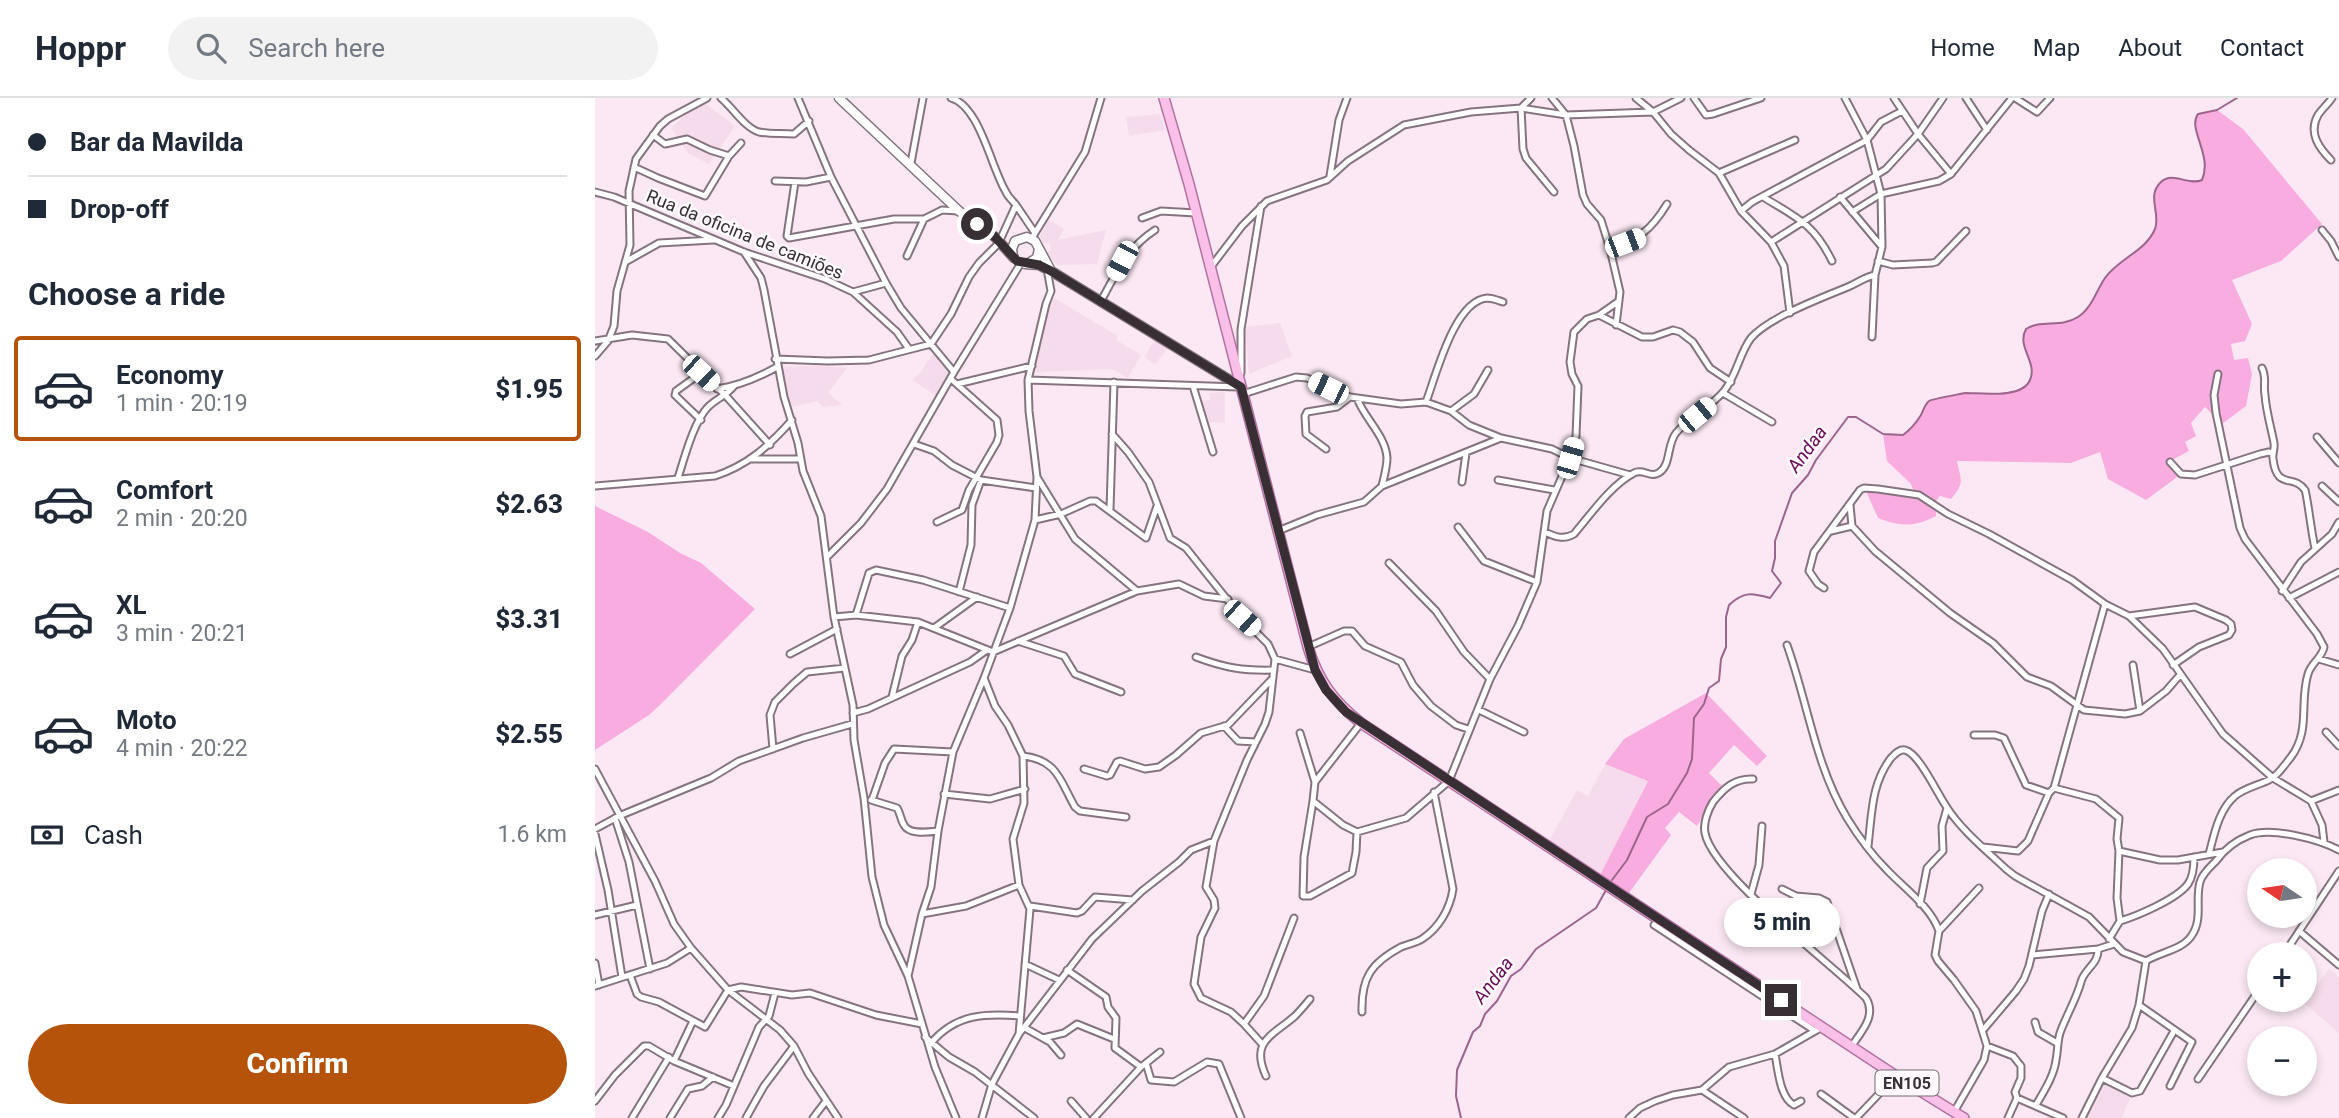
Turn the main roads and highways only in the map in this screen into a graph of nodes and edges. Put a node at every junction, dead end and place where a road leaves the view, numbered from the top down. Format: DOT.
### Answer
graph roads {
  1 [pos="1164,98"];
  2 [pos="1964,1118"];
  1 -- 2 [label="main road, EN105"];
}
